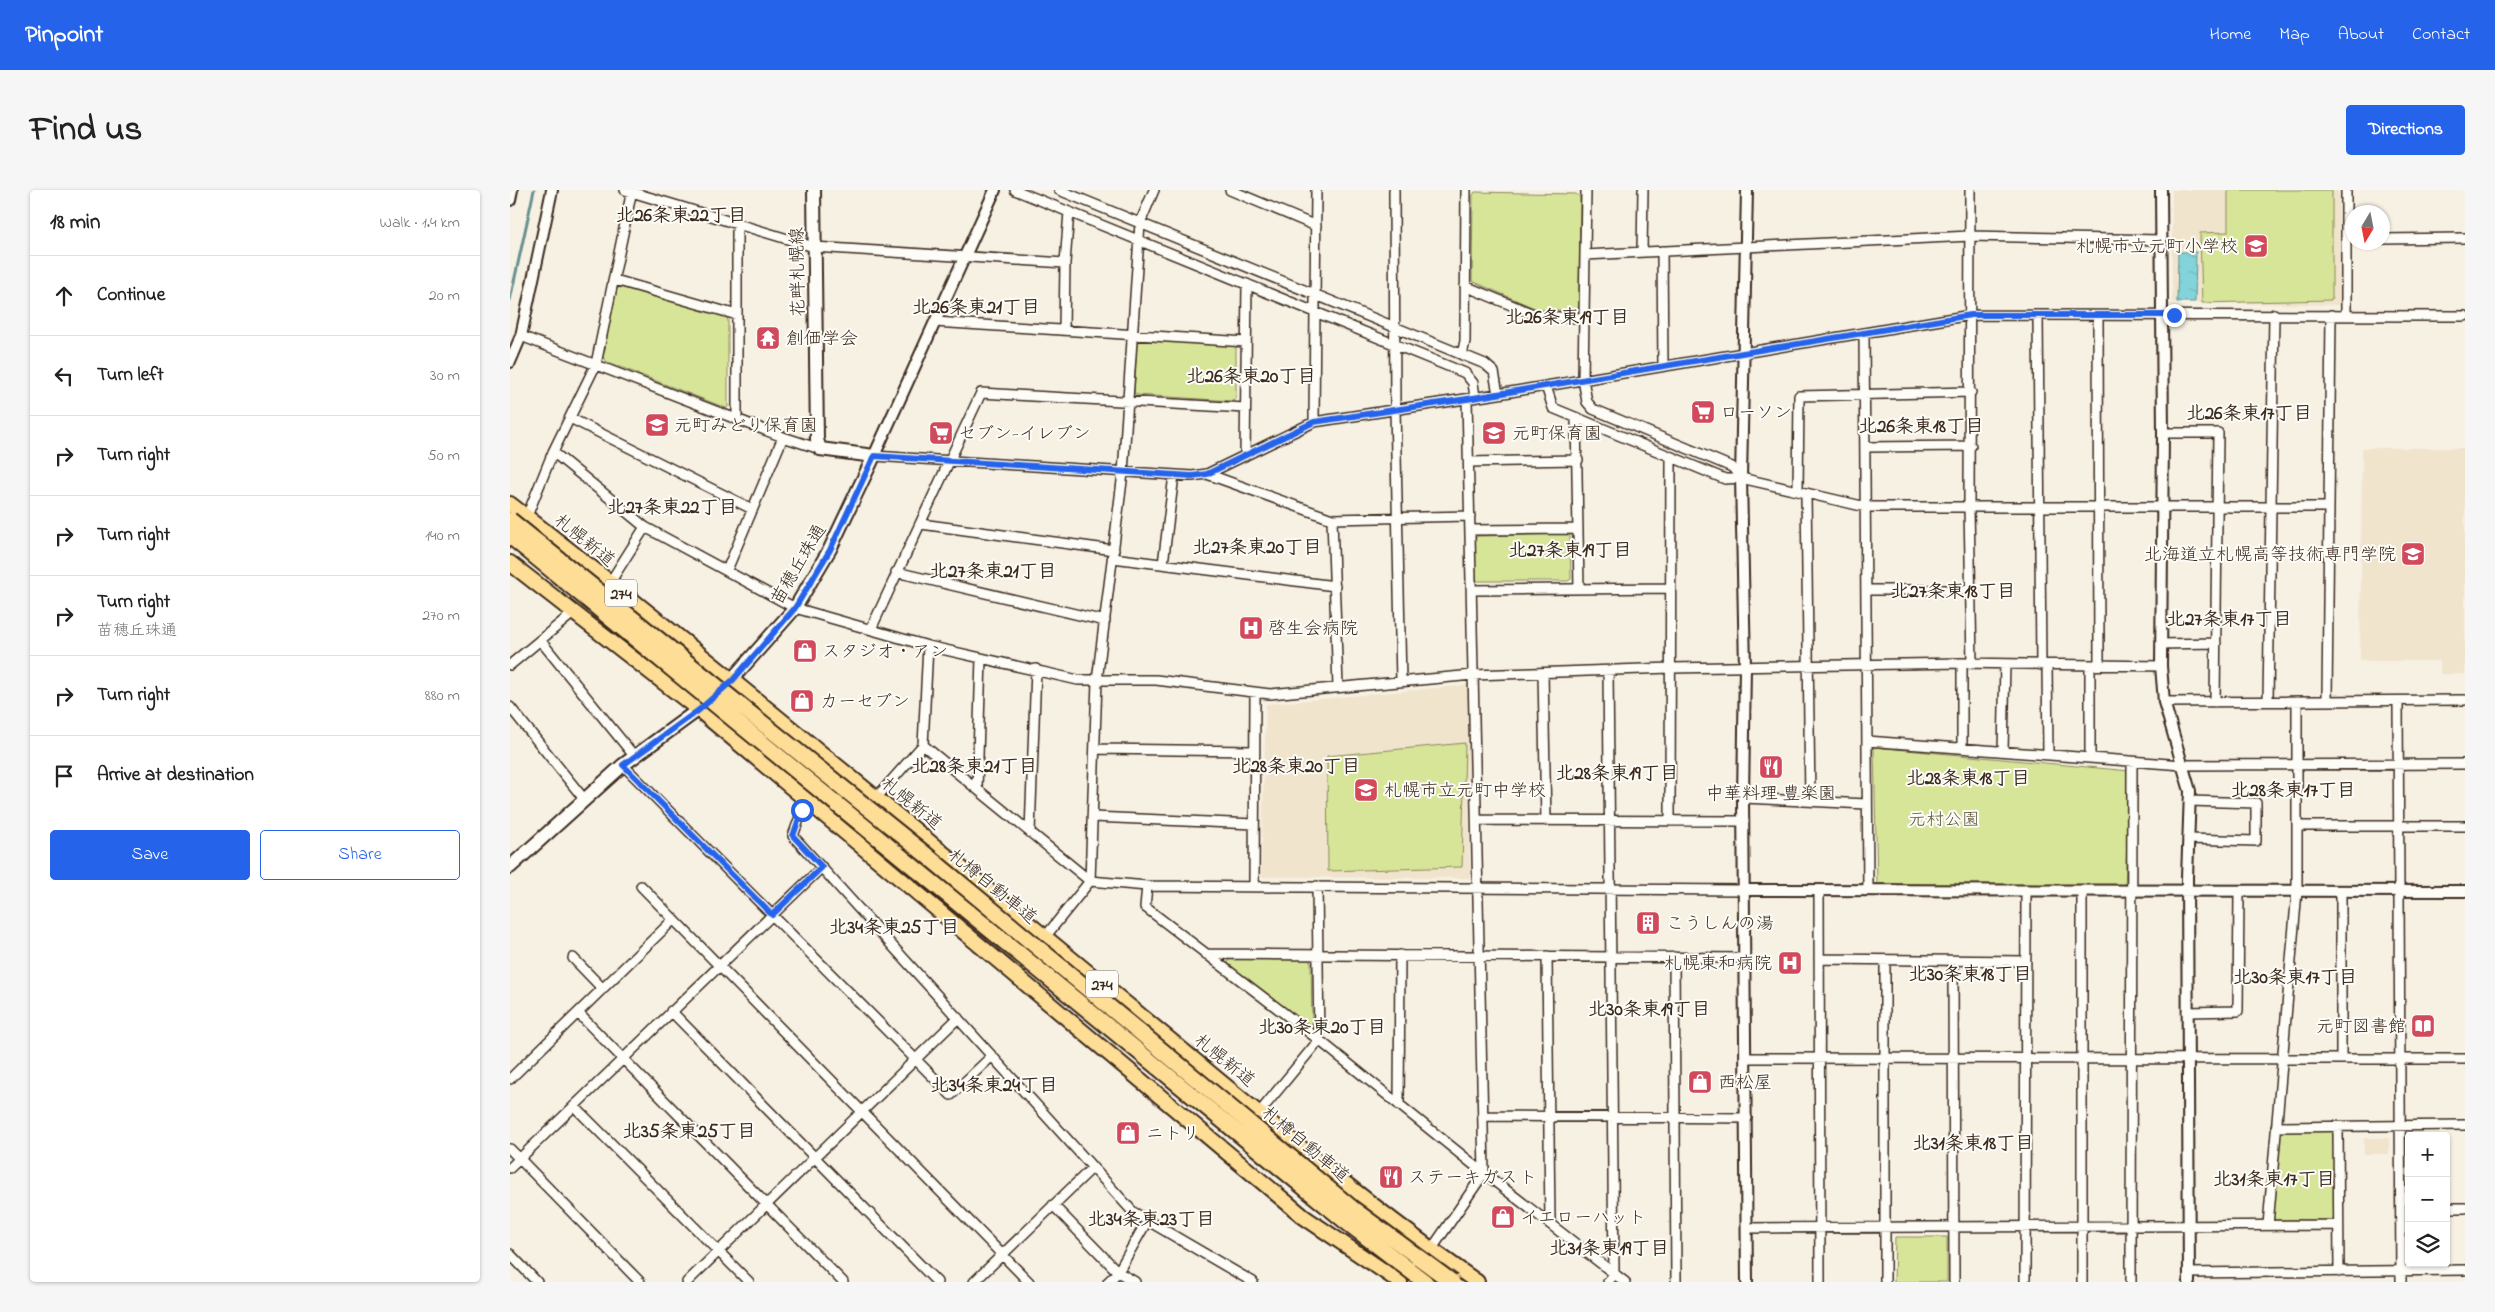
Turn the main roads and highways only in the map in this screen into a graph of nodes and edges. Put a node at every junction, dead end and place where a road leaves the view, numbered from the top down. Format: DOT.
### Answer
graph roads {
  1 [pos="814,190"];
  2 [pos="874,456"];
  3 [pos="510,504"];
  4 [pos="510,520"];
  5 [pos="510,536"];
  6 [pos="510,563"];
  7 [pos="733,680"];
  8 [pos="699,710"];
  9 [pos="510,867"];
  10 [pos="1400,1282"];
  11 [pos="1425,1282"];
  12 [pos="1452,1282"];
  13 [pos="1477,1282"];
  1 -- 2 [label="main road, 花畔札幌線"];
  2 -- 7 [label="main road, 苗穂丘珠通"];
  3 -- 7 [label="highway, 札幌新道 / 274"];
  4 -- 12 [label="highway, 札樽自動車道, bridge"];
  5 -- 11 [label="highway, 札樽自動車道, bridge"];
  6 -- 8 [label="highway, 274"];
  7 -- 8 [label="main road, 苗穂丘珠通"];
  7 -- 13 [label="highway, 札幌新道 / 274"];
  8 -- 9 [label="main road, 苗穂丘珠通"];
  8 -- 10 [label="highway, 274"];
}
